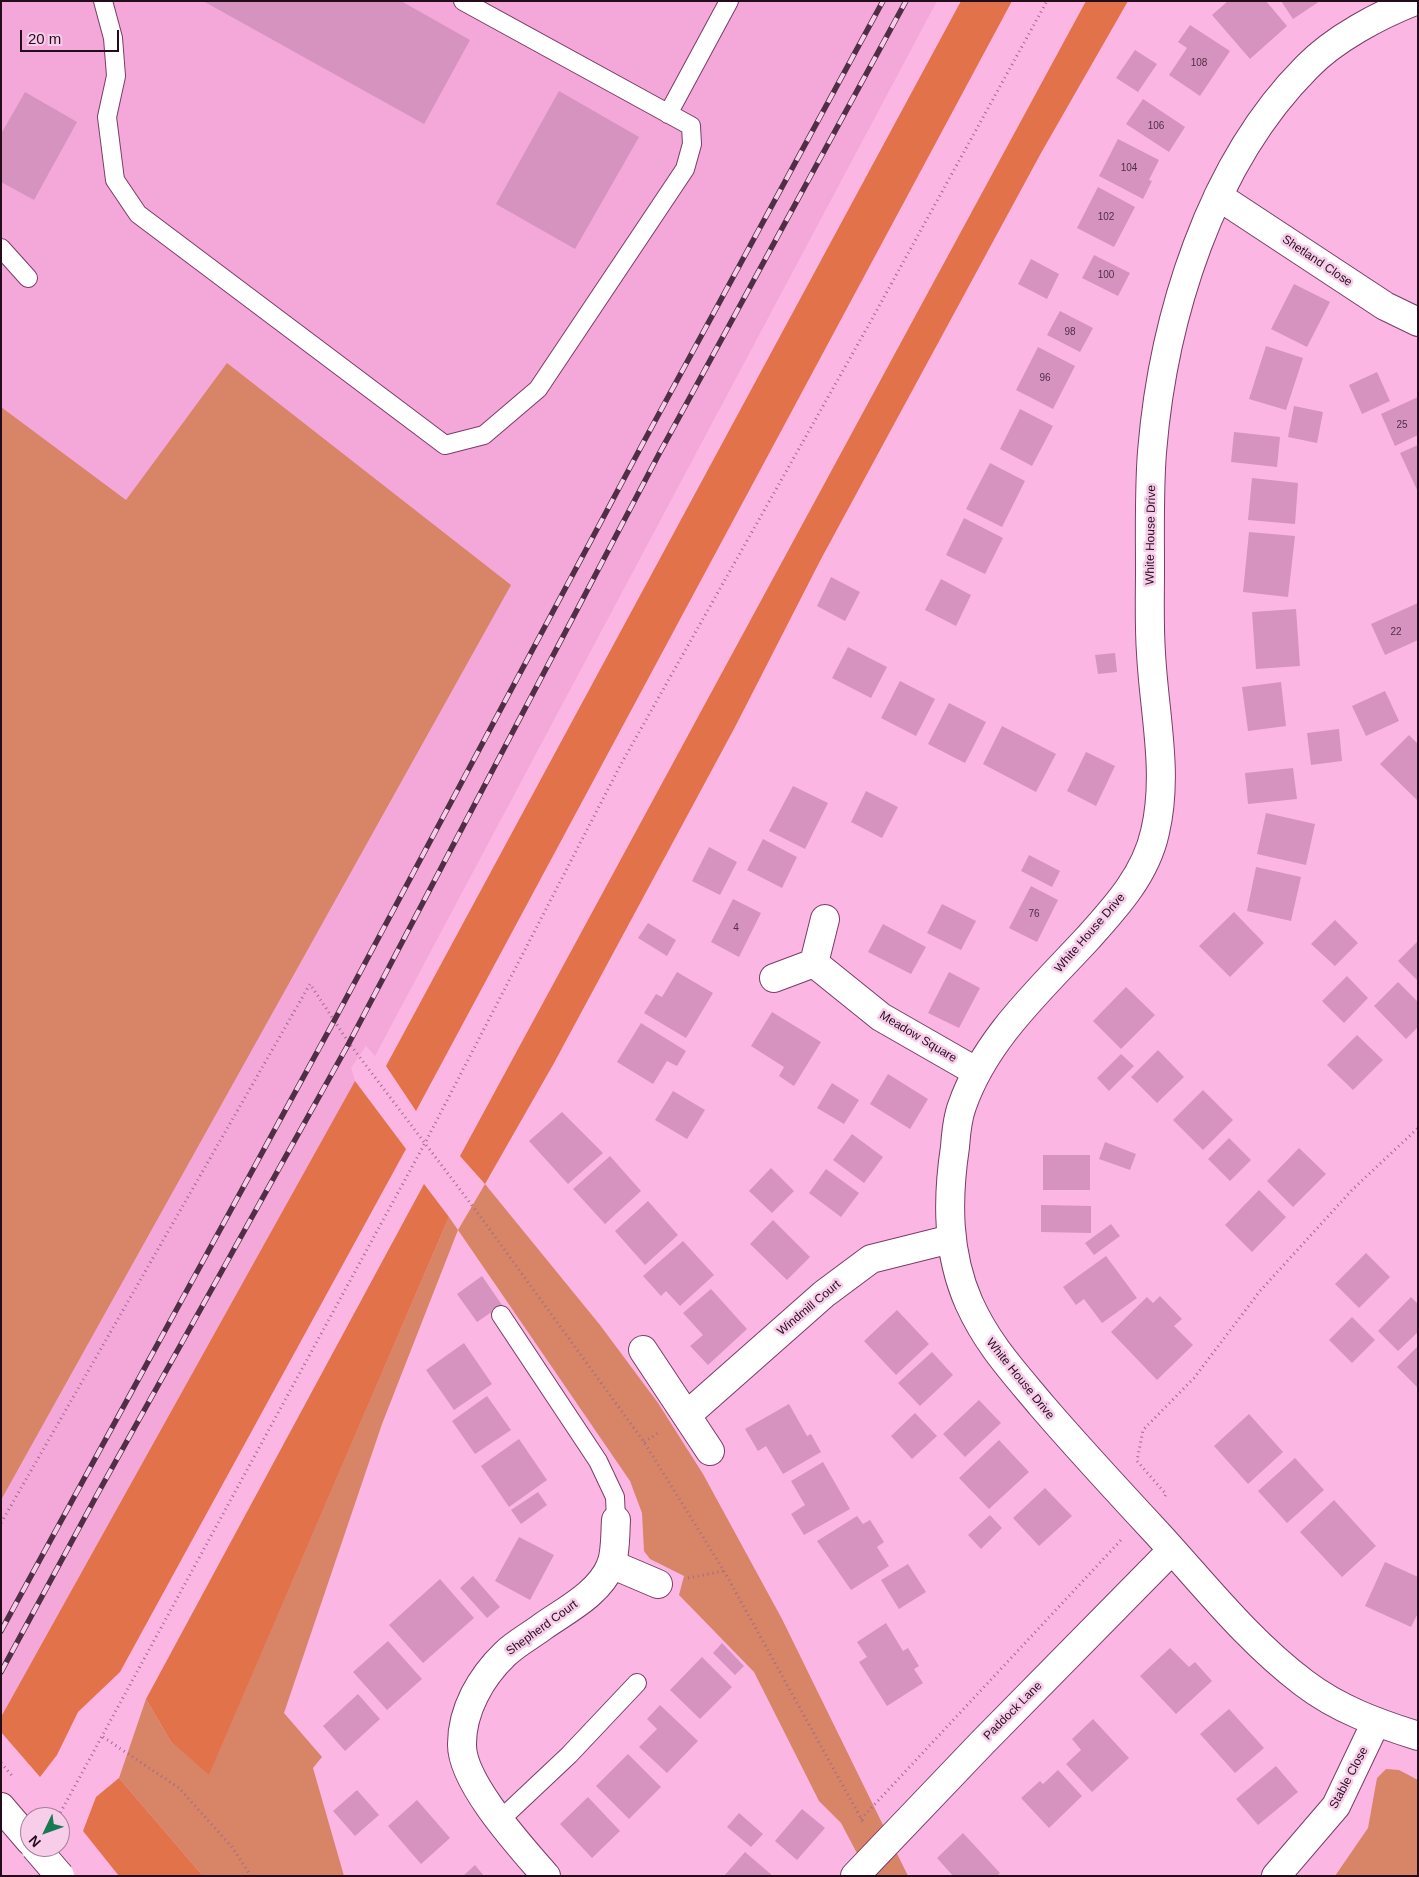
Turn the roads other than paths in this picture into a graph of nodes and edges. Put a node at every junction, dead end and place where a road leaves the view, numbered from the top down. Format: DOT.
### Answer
graph roads {
  1 [pos="103,1"];
  2 [pos="463,1"];
  3 [pos="730,1"];
  4 [pos="1415,1"];
  5 [pos="668,114"];
  6 [pos="1218,196"];
  7 [pos="1,248"];
  8 [pos="28,278"];
  9 [pos="1418,322"];
  10 [pos="825,919"];
  11 [pos="814,963"];
  12 [pos="774,978"];
  13 [pos="977,1072"];
  14 [pos="951,1239"];
  15 [pos="501,1315"];
  16 [pos="643,1350"];
  17 [pos="687,1415"];
  18 [pos="710,1451"];
  19 [pos="616,1520"];
  20 [pos="1172,1550"];
  21 [pos="611,1564"];
  22 [pos="658,1584"];
  23 [pos="636,1683"];
  24 [pos="1376,1722"];
  25 [pos="1418,1736"];
  26 [pos="1,1807"];
  27 [pos="500,1820"];
  28 [pos="20,1829"];
  29 [pos="44,1857"];
  30 [pos="60,1876"];
  31 [pos="546,1876"];
  32 [pos="856,1876"];
  33 [pos="1276,1876"];
  1 -- 5 [label="lane"];
  2 -- 5 [label="lane"];
  3 -- 5 [label="lane"];
  4 -- 6 [label="street, White House Drive"];
  6 -- 9 [label="street, Shetland Close"];
  6 -- 13 [label="street, White House Drive"];
  7 -- 8 [label="lane"];
  10 -- 11 [label="street"];
  11 -- 12 [label="street"];
  11 -- 13 [label="street, Meadow Square"];
  13 -- 14 [label="street, White House Drive"];
  14 -- 17 [label="street, Windmill Court"];
  14 -- 20 [label="street, White House Drive"];
  15 -- 19 [label="lane"];
  16 -- 17 [label="street"];
  17 -- 18 [label="street"];
  19 -- 21 [label="street, Shepherd Court"];
  20 -- 24 [label="street, White House Drive"];
  20 -- 32 [label="street, Paddock Lane"];
  21 -- 22 [label="street"];
  21 -- 27 [label="street, Shepherd Court"];
  23 -- 27 [label="lane"];
  24 -- 25 [label="street, White House Drive"];
  24 -- 33 [label="street, Stable Close"];
  26 -- 28 [label="street"];
  27 -- 31 [label="street, Shepherd Court"];
  29 -- 30 [label="street, bridge"];
}
